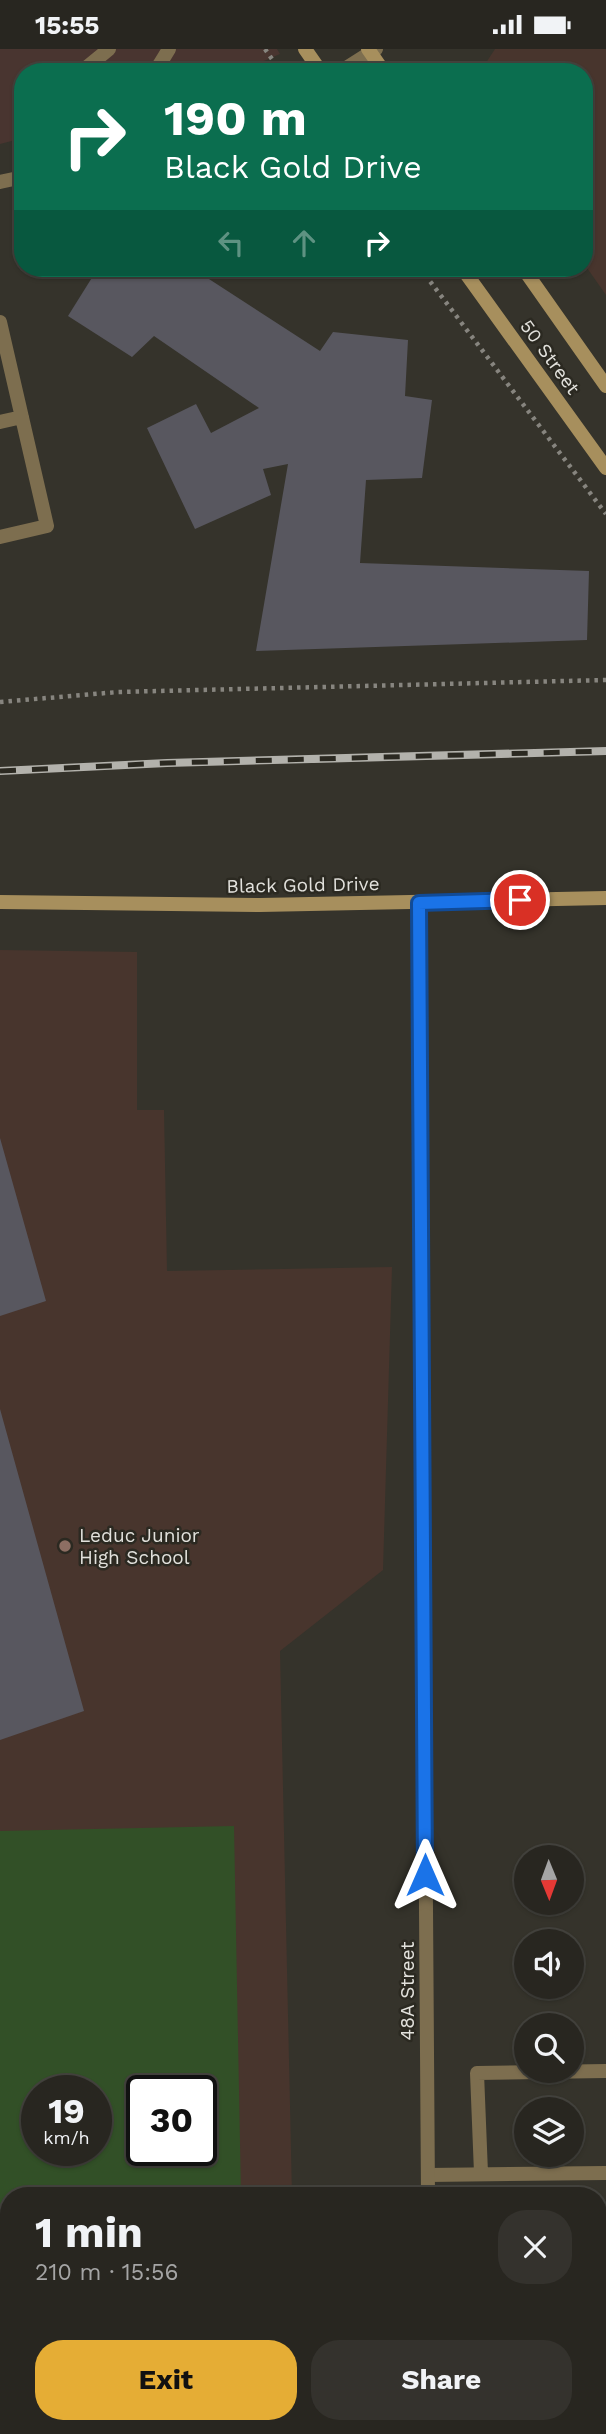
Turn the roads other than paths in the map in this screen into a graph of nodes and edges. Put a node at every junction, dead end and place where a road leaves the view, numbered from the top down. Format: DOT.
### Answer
graph roads {
  1 [pos="109,49"];
  2 [pos="372,50"];
  3 [pos="92,63"];
  4 [pos="353,63"];
  5 [pos="468,277"];
  6 [pos="529,277"];
  7 [pos="0,322"];
  8 [pos="606,386"];
  9 [pos="22,417"];
  10 [pos="0,422"];
  11 [pos="606,468"];
  12 [pos="0,537"];
  13 [pos="606,898"];
  14 [pos="0,902"];
  15 [pos="419,903"];
  16 [pos="606,2071"];
  17 [pos="481,2173"];
  18 [pos="606,2173"];
  19 [pos="428,2175"];
  20 [pos="428,2187"];
  1 -- 3 [label="street"];
  2 -- 4 [label="street"];
  5 -- 11 [label="main road, 50 Street"];
  6 -- 8 [label="main road, 50 Street"];
  7 -- 9 [label="street"];
  9 -- 10 [label="street"];
  9 -- 12 [label="street"];
  13 -- 15 [label="main road, Black Gold Drive"];
  14 -- 15 [label="main road, Black Gold Drive"];
  15 -- 19 [label="street, 48A Street"];
  16 -- 17 [label="street"];
  17 -- 18 [label="street"];
  17 -- 19 [label="street"];
  19 -- 20 [label="street, 48A Street"];
}
